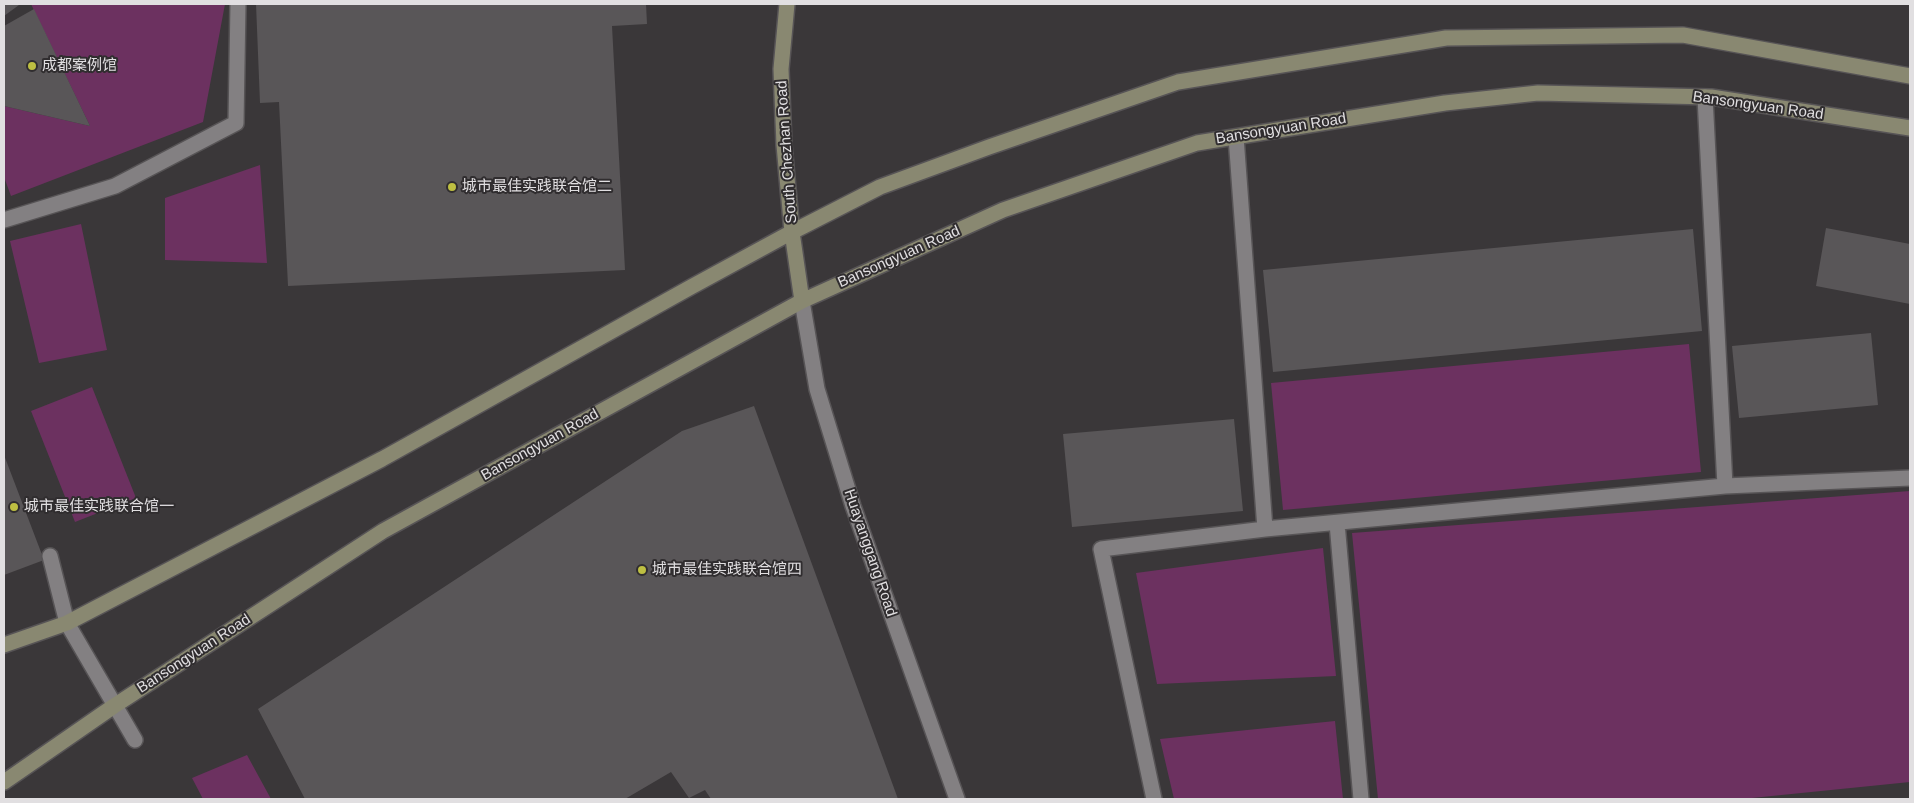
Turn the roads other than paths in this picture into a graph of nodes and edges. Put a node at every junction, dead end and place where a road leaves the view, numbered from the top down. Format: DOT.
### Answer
graph roads {
  1 [pos="238,4"];
  2 [pos="787,4"];
  3 [pos="1910,76"];
  4 [pos="1705,97"];
  5 [pos="1910,128"];
  6 [pos="1236,137"];
  7 [pos="4,220"];
  8 [pos="792,232"];
  9 [pos="802,301"];
  10 [pos="1910,478"];
  11 [pos="1725,486"];
  12 [pos="1337,523"];
  13 [pos="1265,529"];
  14 [pos="50,556"];
  15 [pos="67,623"];
  16 [pos="4,645"];
  17 [pos="114,706"];
  18 [pos="135,740"];
  19 [pos="4,782"];
  20 [pos="957,799"];
  21 [pos="1154,799"];
  22 [pos="1361,799"];
  1 -- 7 [label="street"];
  2 -- 8 [label="main road, South Chezhan Road"];
  3 -- 8 [label="main road"];
  4 -- 5 [label="main road, Bansongyuan Road"];
  4 -- 6 [label="main road, Bansongyuan Road"];
  4 -- 11 [label="street"];
  6 -- 9 [label="main road, Bansongyuan Road"];
  6 -- 13 [label="street"];
  8 -- 9 [label="main road, South Chezhan Road"];
  8 -- 15 [label="main road"];
  9 -- 17 [label="main road, Bansongyuan Road"];
  9 -- 20 [label="street, Huayanggang Road"];
  10 -- 11 [label="street"];
  11 -- 12 [label="street"];
  12 -- 13 [label="street"];
  12 -- 22 [label="street"];
  13 -- 21 [label="street"];
  14 -- 15 [label="street"];
  15 -- 16 [label="main road"];
  15 -- 17 [label="street"];
  17 -- 18 [label="street"];
  17 -- 19 [label="main road, Bansongyuan Road"];
}
